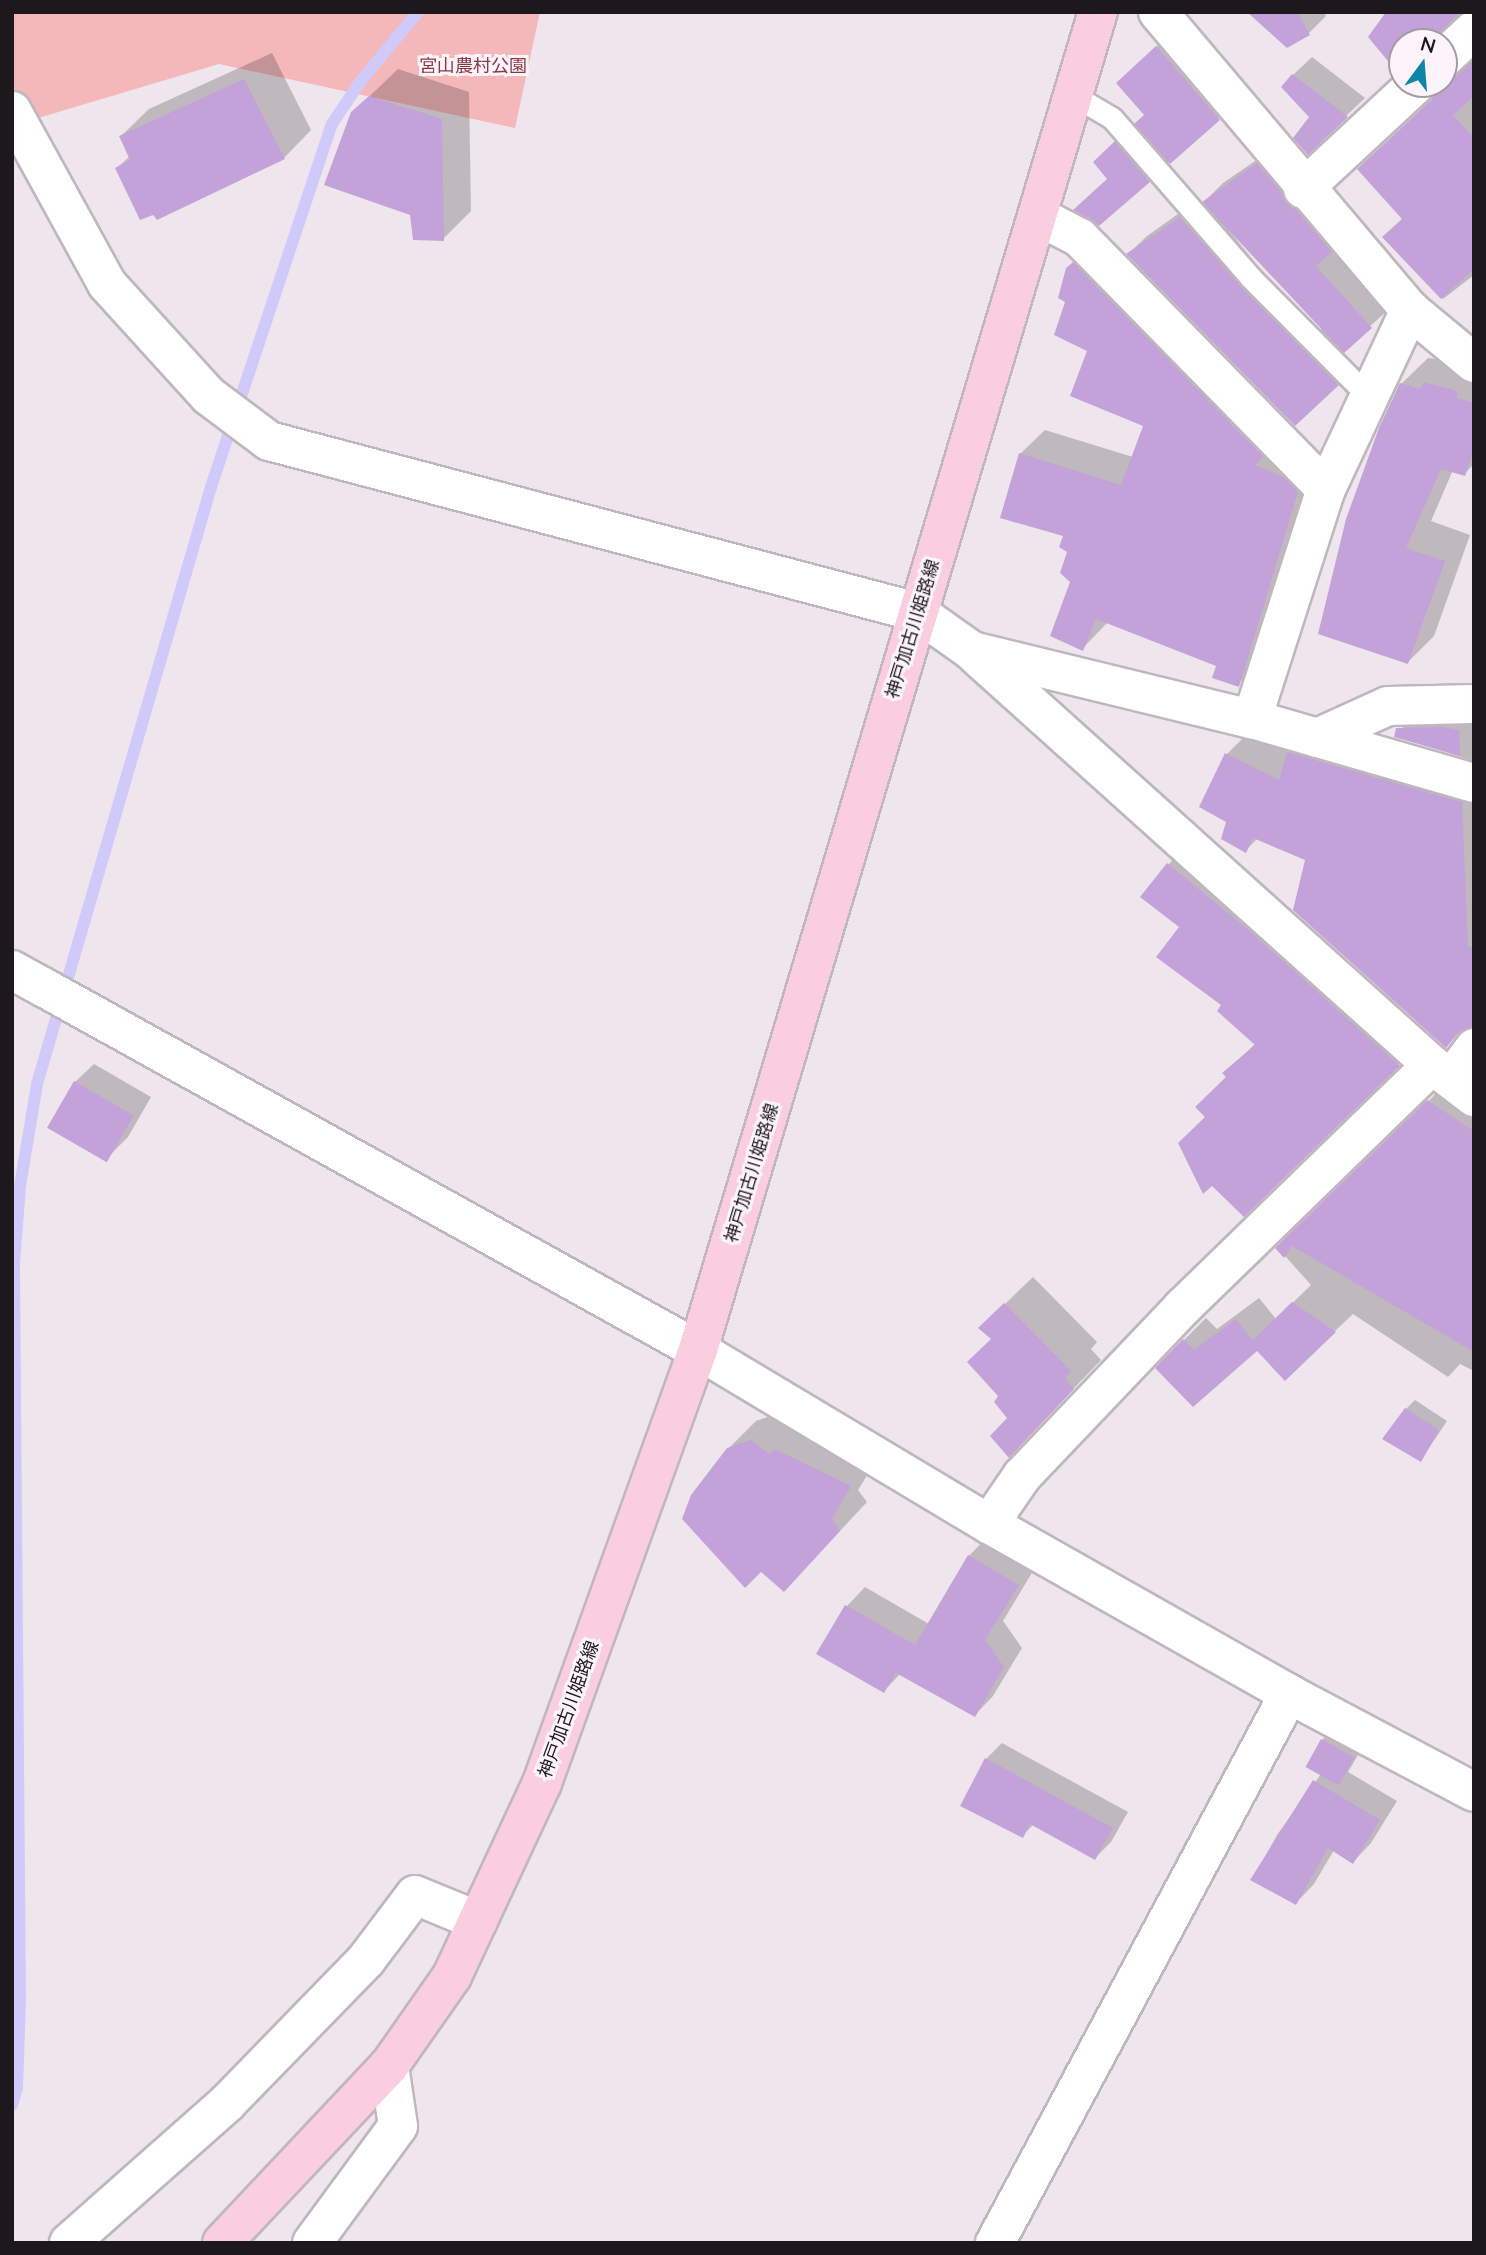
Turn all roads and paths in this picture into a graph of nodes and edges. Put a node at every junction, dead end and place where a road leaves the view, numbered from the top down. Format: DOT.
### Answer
graph roads {
  1 [pos="1098,12"];
  2 [pos="1158,12"];
  3 [pos="1474,31"];
  4 [pos="1458,45"];
  5 [pos="1073,95"];
  6 [pos="1401,98"];
  7 [pos="12,111"];
  8 [pos="1303,189"];
  9 [pos="1038,216"];
  10 [pos="1410,310"];
  11 [pos="1474,363"];
  12 [pos="1370,398"];
  13 [pos="1325,489"];
  14 [pos="918,612"];
  15 [pos="972,651"];
  16 [pos="1474,704"];
  17 [pos="1252,719"];
  18 [pos="1317,738"];
  19 [pos="1474,783"];
  20 [pos="27,979"];
  21 [pos="1474,1048"];
  22 [pos="1452,1081"];
  23 [pos="698,1350"];
  24 [pos="989,1524"];
  25 [pos="1289,1694"];
  26 [pos="1474,1792"];
  27 [pos="478,1921"];
  28 [pos="389,2066"];
  29 [pos="69,2243"];
  30 [pos="222,2243"];
  31 [pos="312,2243"];
  32 [pos="995,2243"];
  1 -- 5 [label="main road, 神戸加古川姫路線"];
  2 -- 8 [label="street"];
  3 -- 4 [label="street"];
  5 -- 9 [label="main road, 神戸加古川姫路線"];
  5 -- 12 [label="lane"];
  6 -- 8 [label="street"];
  7 -- 14 [label="street"];
  8 -- 10 [label="street"];
  9 -- 13 [label="street"];
  9 -- 14 [label="main road, 神戸加古川姫路線"];
  10 -- 11 [label="street"];
  10 -- 12 [label="street"];
  12 -- 13 [label="street"];
  13 -- 17 [label="street"];
  14 -- 15 [label="street"];
  14 -- 23 [label="main road, 神戸加古川姫路線"];
  15 -- 17 [label="street"];
  15 -- 22 [label="street"];
  16 -- 18 [label="street"];
  17 -- 18 [label="street"];
  18 -- 19 [label="street"];
  20 -- 23 [label="street"];
  21 -- 22 [label="street"];
  22 -- 24 [label="street"];
  23 -- 24 [label="street"];
  23 -- 27 [label="main road, 神戸加古川姫路線"];
  24 -- 25 [label="street"];
  25 -- 26 [label="street"];
  25 -- 32 [label="street"];
  27 -- 28 [label="main road, 神戸加古川姫路線"];
  27 -- 29 [label="street"];
  28 -- 30 [label="main road, 神戸加古川姫路線"];
  28 -- 31 [label="street"];
}
